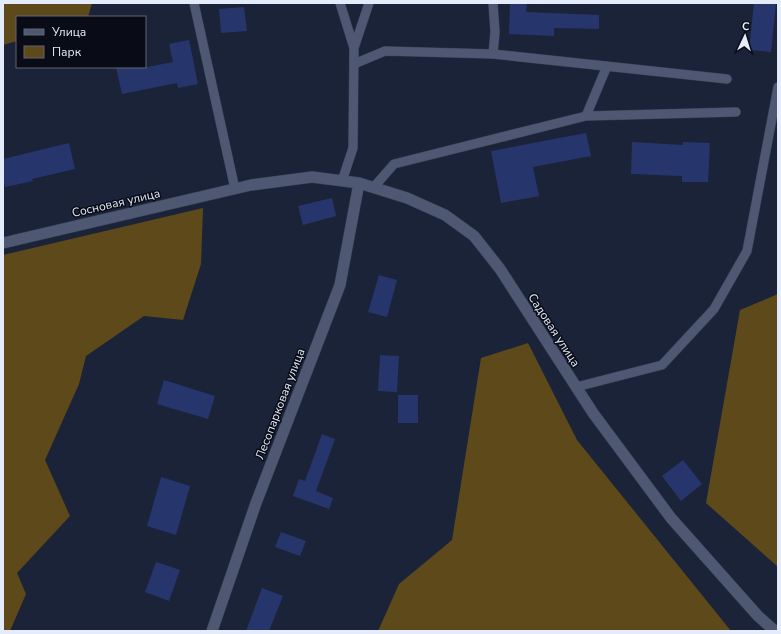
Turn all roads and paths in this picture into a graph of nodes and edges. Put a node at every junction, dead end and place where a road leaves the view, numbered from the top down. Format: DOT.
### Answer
graph roads {
  1 [pos="194,3"];
  2 [pos="340,3"];
  3 [pos="369,3"];
  4 [pos="493,3"];
  5 [pos="354,48"];
  6 [pos="493,54"];
  7 [pos="354,64"];
  8 [pos="607,66"];
  9 [pos="726,78"];
  10 [pos="778,87"];
  11 [pos="736,112"];
  12 [pos="586,116"];
  13 [pos="342,181"];
  14 [pos="359,183"];
  15 [pos="373,188"];
  16 [pos="235,189"];
  17 [pos="3,243"];
  18 [pos="576,387"];
  19 [pos="212,631"];
  20 [pos="775,631"];
  1 -- 16 [label="lane"];
  2 -- 5 [label="lane"];
  3 -- 5 [label="lane"];
  4 -- 6 [label="lane"];
  5 -- 7 [label="lane"];
  6 -- 7 [label="lane"];
  6 -- 8 [label="lane"];
  7 -- 13 [label="lane"];
  8 -- 9 [label="lane"];
  8 -- 12 [label="lane"];
  10 -- 18 [label="lane"];
  11 -- 12 [label="lane"];
  12 -- 15 [label="lane"];
  13 -- 14 [label="street, Садовая улица"];
  13 -- 16 [label="street, Садовая улица"];
  14 -- 15 [label="street, Садовая улица"];
  14 -- 19 [label="street, Лесопарковая улица"];
  15 -- 18 [label="street, Садовая улица"];
  16 -- 17 [label="street, Сосновая улица"];
  18 -- 20 [label="street, Садовая улица"];
}
